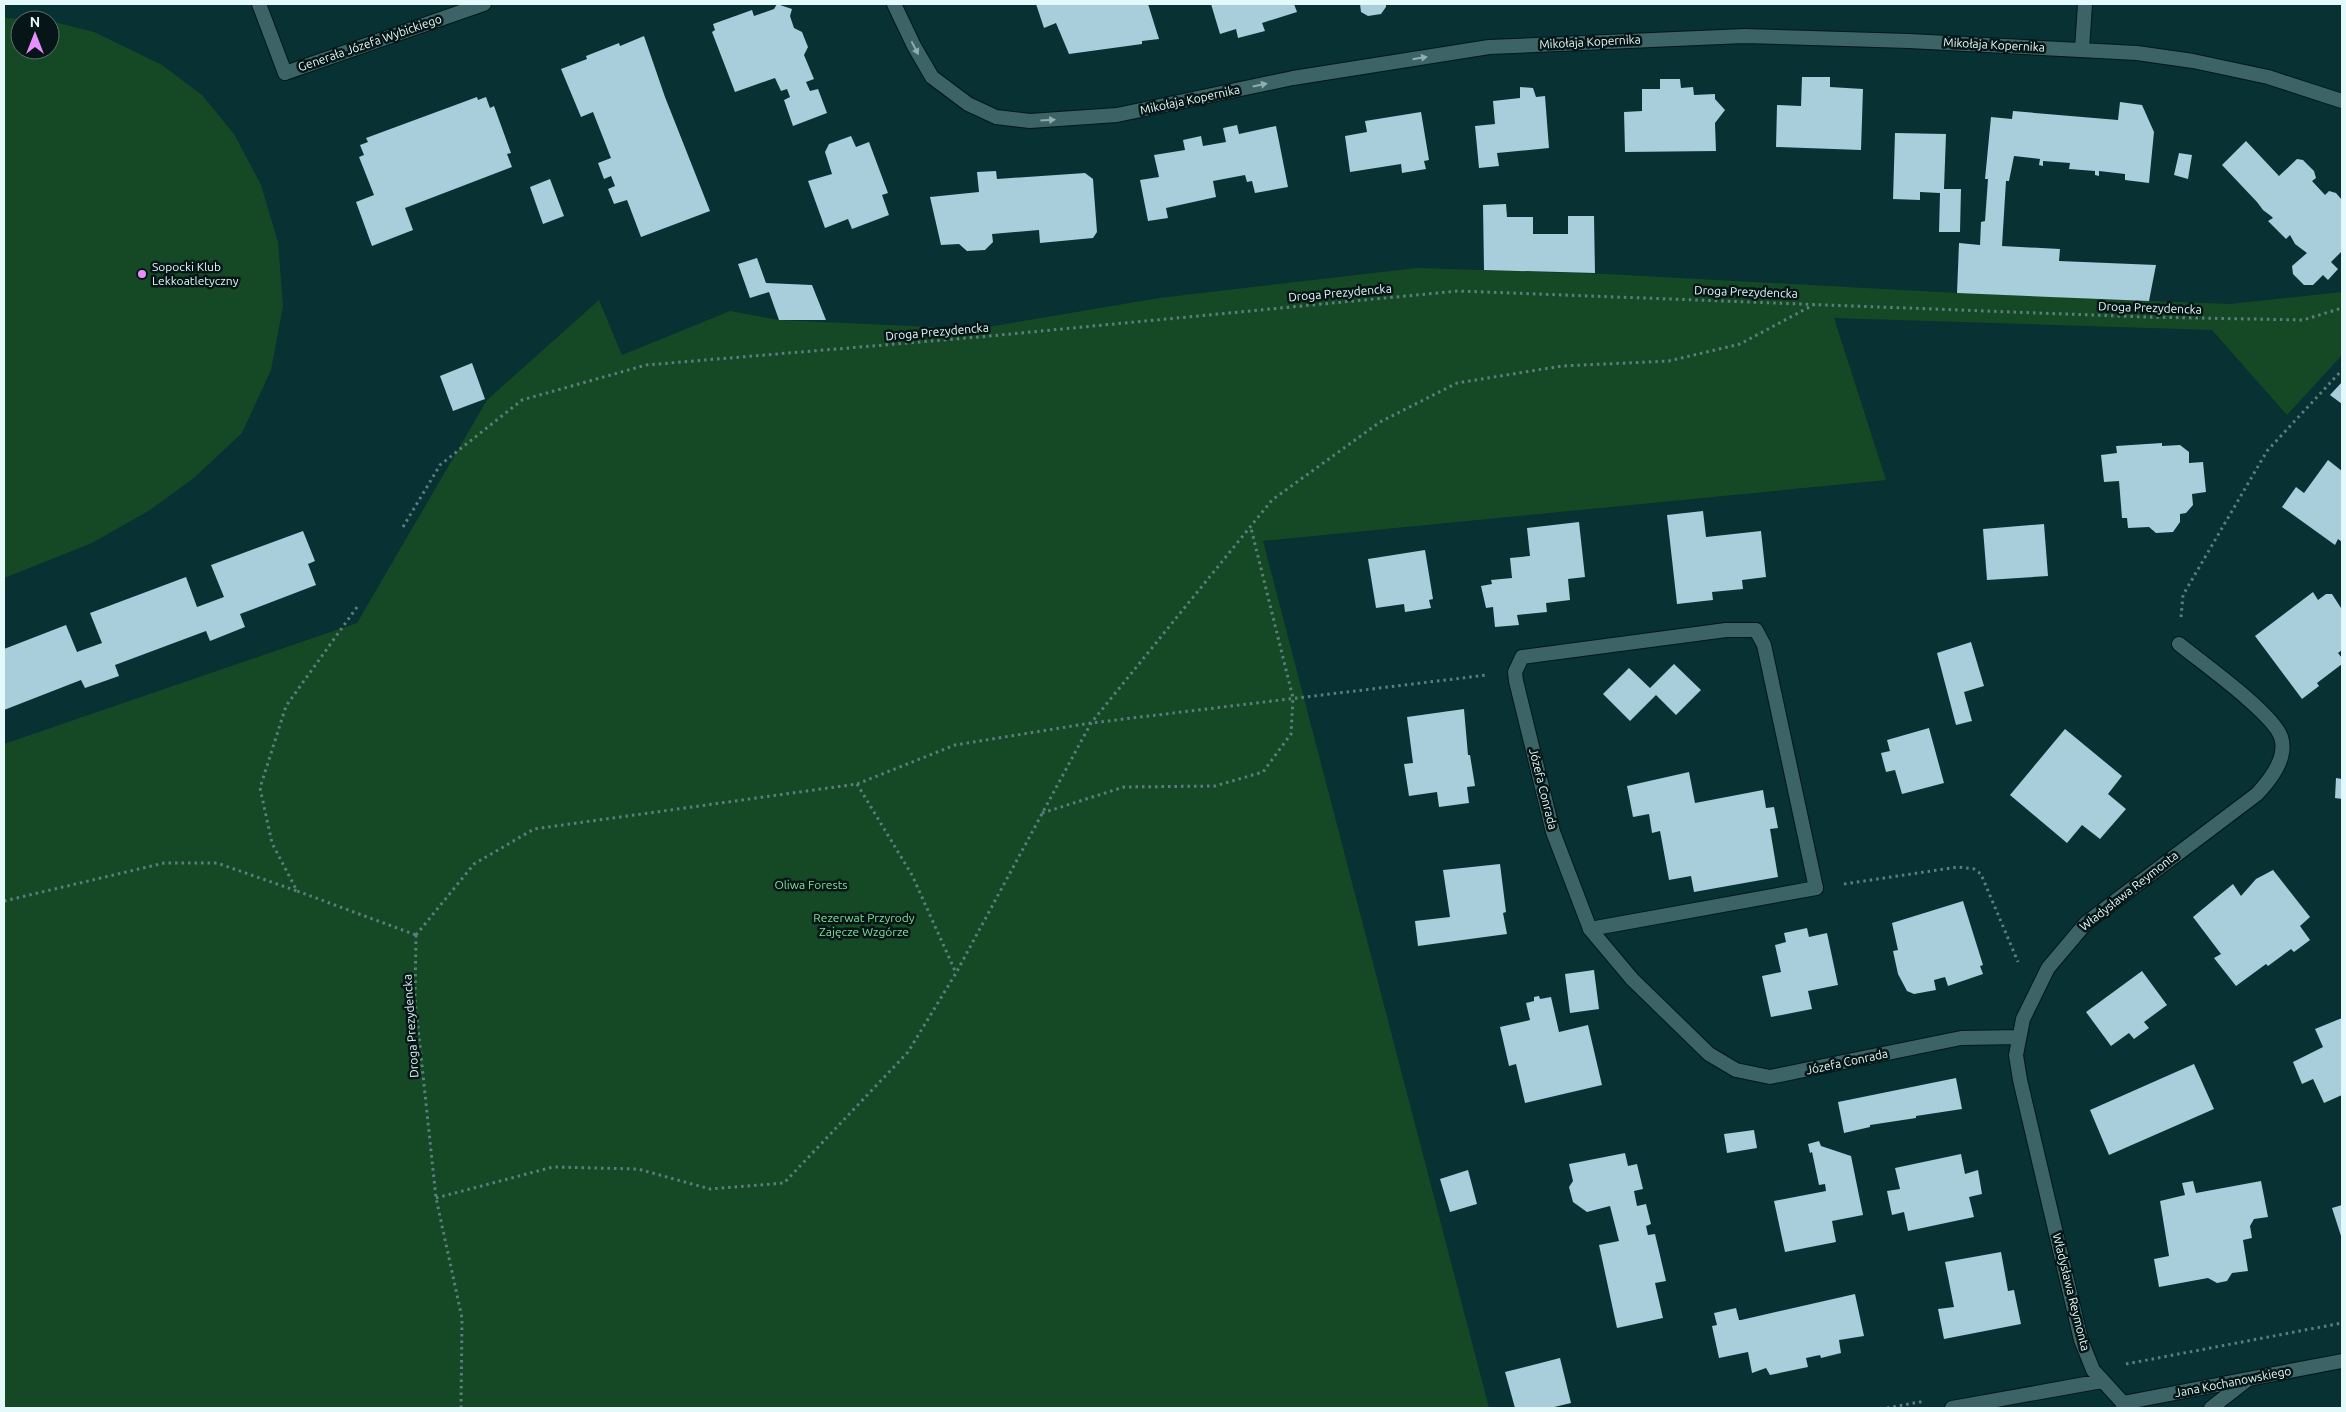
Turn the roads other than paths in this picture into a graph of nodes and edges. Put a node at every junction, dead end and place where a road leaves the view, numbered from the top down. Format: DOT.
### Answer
graph roads {
  1 [pos="258,4"];
  2 [pos="484,4"];
  3 [pos="894,4"];
  4 [pos="2084,4"];
  5 [pos="2082,49"];
  6 [pos="2342,101"];
  7 [pos="2179,644"];
  8 [pos="1590,929"];
  9 [pos="2019,1037"];
  10 [pos="2342,1361"];
  11 [pos="2247,1380"];
  12 [pos="2102,1381"];
  13 [pos="2123,1406"];
  14 [pos="1952,1408"];
  15 [pos="2211,1408"];
  1 -- 2 [label="street, Generała Józefa Wybickiego"];
  3 -- 5 [label="street, Mikołaja Kopernika, one-way"];
  4 -- 5 [label="street"];
  5 -- 6 [label="street, Mikołaja Kopernika"];
  7 -- 9 [label="street, Władysława Reymonta"];
  8 -- 8 [label="street, Józefa Conrada"];
  8 -- 9 [label="street, Józefa Conrada"];
  9 -- 12 [label="street, Władysława Reymonta"];
  10 -- 11 [label="street, Jana Kochanowskiego"];
  11 -- 13 [label="street, Jana Kochanowskiego"];
  11 -- 15 [label="street"];
  12 -- 13 [label="street, Władysława Reymonta"];
  12 -- 14 [label="street"];
}
